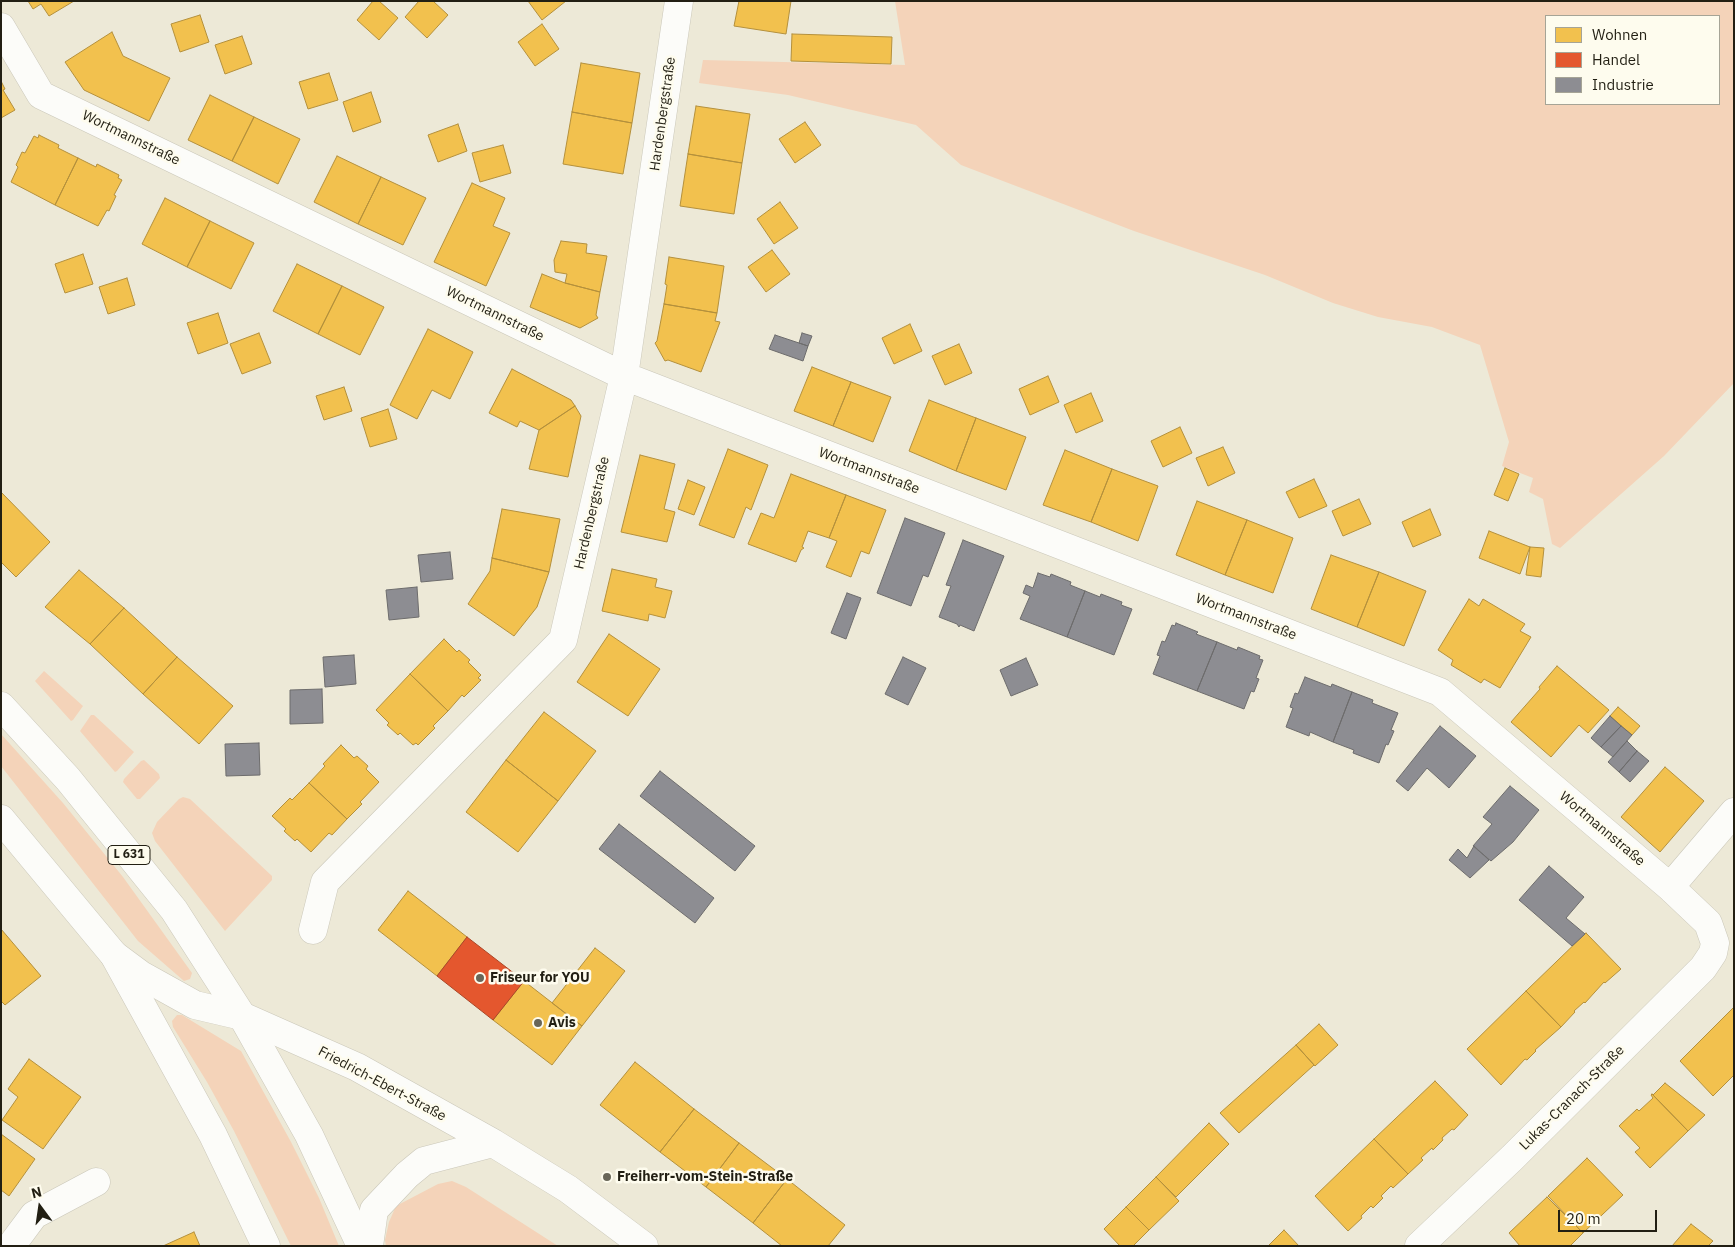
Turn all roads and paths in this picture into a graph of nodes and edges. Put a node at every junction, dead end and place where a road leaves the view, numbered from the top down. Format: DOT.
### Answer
graph roads {
  1 [pos="679,1"];
  2 [pos="1,27"];
  3 [pos="624,376"];
  4 [pos="1,706"];
  5 [pos="1734,812"];
  6 [pos="1,819"];
  7 [pos="1670,887"];
  8 [pos="313,930"];
  9 [pos="1715,943"];
  10 [pos="114,955"];
  11 [pos="242,1016"];
  12 [pos="493,1143"];
  13 [pos="96,1182"];
  14 [pos="11,1246"];
  15 [pos="266,1246"];
  16 [pos="361,1246"];
  17 [pos="369,1246"];
  18 [pos="644,1246"];
  19 [pos="1419,1246"];
  1 -- 3 [label="street, Hardenbergstraße"];
  2 -- 3 [label="street, Wortmannstraße"];
  3 -- 7 [label="street, Wortmannstraße"];
  3 -- 8 [label="street, Hardenbergstraße"];
  4 -- 11 [label="street, L 631"];
  5 -- 7 [label="street"];
  6 -- 10 [label="street, Friedrich-Ebert-Straße"];
  7 -- 9 [label="street, Wortmannstraße"];
  9 -- 19 [label="street, Lukas-Cranach-Straße"];
  10 -- 11 [label="street, Friedrich-Ebert-Straße"];
  10 -- 15 [label="street, Friedrich-Ebert-Straße"];
  11 -- 12 [label="street, Friedrich-Ebert-Straße"];
  11 -- 16 [label="street, L 631"];
  12 -- 17 [label="street"];
  12 -- 18 [label="street, Friedrich-Ebert-Straße"];
  13 -- 14 [label="street"];
}
